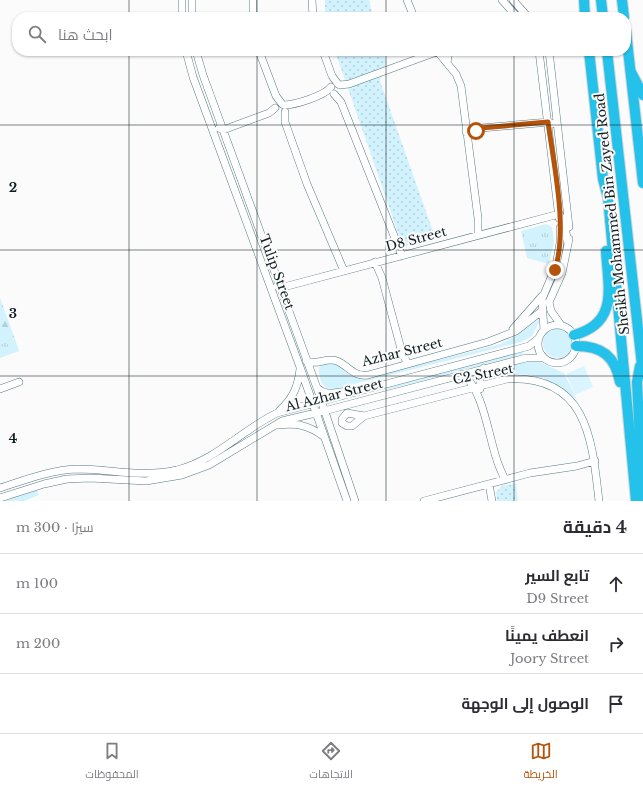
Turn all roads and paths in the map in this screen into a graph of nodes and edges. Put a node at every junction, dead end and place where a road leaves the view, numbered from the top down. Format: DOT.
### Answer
graph roads {
  1 [pos="182,0"];
  2 [pos="192,0"];
  3 [pos="253,0"];
  4 [pos="312,0"];
  5 [pos="407,0"];
  6 [pos="502,0"];
  7 [pos="513,0"];
  8 [pos="584,0"];
  9 [pos="601,0"];
  10 [pos="622,0"];
  11 [pos="182,12"];
  12 [pos="192,12"];
  13 [pos="253,12"];
  14 [pos="313,12"];
  15 [pos="412,12"];
  16 [pos="513,12"];
  17 [pos="524,12"];
  18 [pos="585,12"];
  19 [pos="602,12"];
  20 [pos="623,12"];
  21 [pos="188,56"];
  22 [pos="197,56"];
  23 [pos="261,56"];
  24 [pos="325,56"];
  25 [pos="425,56"];
  26 [pos="442,56"];
  27 [pos="448,56"];
  28 [pos="540,56"];
  29 [pos="550,56"];
  30 [pos="590,56"];
  31 [pos="608,56"];
  32 [pos="629,56"];
  33 [pos="447,63"];
  34 [pos="630,70"];
  35 [pos="336,89"];
  36 [pos="643,95"];
  37 [pos="201,99"];
  38 [pos="280,109"];
  39 [pos="548,122"];
  40 [pos="223,130"];
  41 [pos="466,130"];
  42 [pos="560,149"];
  43 [pos="603,179"];
  44 [pos="643,183"];
  45 [pos="559,214"];
  46 [pos="481,235"];
  47 [pos="568,244"];
  48 [pos="399,256"];
  49 [pos="258,257"];
  50 [pos="378,262"];
  51 [pos="342,271"];
  52 [pos="555,281"];
  53 [pos="280,288"];
  54 [pos="543,295"];
  55 [pos="543,310"];
  56 [pos="562,325"];
  57 [pos="544,330"];
  58 [pos="506,334"];
  59 [pos="574,335"];
  60 [pos="539,338"];
  61 [pos="576,346"];
  62 [pos="543,358"];
  63 [pos="306,361"];
  64 [pos="642,362"];
  65 [pos="405,364"];
  66 [pos="300,367"];
  67 [pos="484,368"];
  68 [pos="462,374"];
  69 [pos="643,374"];
  70 [pos="19,382"];
  71 [pos="476,386"];
  72 [pos="317,388"];
  73 [pos="0,389"];
  74 [pos="358,393"];
  75 [pos="321,403"];
  76 [pos="313,404"];
  77 [pos="324,411"];
  78 [pos="315,412"];
  79 [pos="277,413"];
  80 [pos="364,416"];
  81 [pos="272,426"];
  82 [pos="630,429"];
  83 [pos="323,436"];
  84 [pos="595,463"];
  85 [pos="503,481"];
  86 [pos="487,484"];
  87 [pos="0,488"];
  88 [pos="0,498"];
  89 [pos="347,501"];
  90 [pos="355,501"];
  91 [pos="424,501"];
  92 [pos="492,501"];
  93 [pos="599,501"];
  94 [pos="636,501"];
  95 [pos="643,501"];
  1 -- 11 [label="street"];
  2 -- 12 [label="street"];
  3 -- 13 [label="street"];
  4 -- 14 [label="street"];
  5 -- 15 [label="street"];
  6 -- 16 [label="street"];
  7 -- 17 [label="street"];
  8 -- 18 [label="highway"];
  9 -- 19 [label="highway"];
  10 -- 20 [label="highway"];
  21 -- 37 [label="street, Tulip Street"];
  22 -- 40 [label="street, Tulip Street"];
  23 -- 38 [label="street"];
  24 -- 35 [label="street"];
  25 -- 35 [label="street"];
  26 -- 33 [label="street"];
  27 -- 33 [label="street"];
  28 -- 39 [label="street"];
  29 -- 42 [label="street"];
  30 -- 43 [label="highway"];
  31 -- 64 [label="highway, Sheikh Mohammed Bin Zayed Road"];
  32 -- 34 [label="highway"];
  33 -- 41 [label="street"];
  34 -- 36 [label="highway"];
  34 -- 44 [label="highway"];
  35 -- 38 [label="street"];
  35 -- 48 [label="street"];
  37 -- 40 [label="street"];
  37 -- 49 [label="street, Tulip Street"];
  38 -- 40 [label="street"];
  38 -- 51 [label="street"];
  39 -- 41 [label="street"];
  39 -- 42 [label="street"];
  39 -- 45 [label="street"];
  40 -- 53 [label="street, Tulip Street"];
  41 -- 46 [label="street"];
  42 -- 47 [label="street"];
  43 -- 59 [label="highway"];
  43 -- 82 [label="highway"];
  45 -- 46 [label="street, D8 Street"];
  45 -- 47 [label="street"];
  45 -- 52 [label="street"];
  46 -- 48 [label="street, D8 Street"];
  47 -- 52 [label="street"];
  48 -- 50 [label="street, D8 Street"];
  49 -- 53 [label="street"];
  49 -- 66 [label="street, Tulip Street"];
  50 -- 51 [label="street, D8 Street"];
  50 -- 65 [label="street"];
  51 -- 53 [label="street, D8 Street"];
  52 -- 54 [label="street, Azhar Street"];
  52 -- 56 [label="street"];
  53 -- 63 [label="street, Tulip Street"];
  54 -- 55 [label="street"];
  54 -- 58 [label="street, Azhar Street"];
  55 -- 57 [label="street"];
  55 -- 58 [label="street, Azhar Street"];
  56 -- 57 [label="street"];
  56 -- 59 [label="street"];
  57 -- 60 [label="street, Al Azhar Street"];
  58 -- 65 [label="street, Azhar Street"];
  59 -- 61 [label="street"];
  60 -- 62 [label="street"];
  60 -- 74 [label="street, Al Azhar Street"];
  61 -- 62 [label="street, Al Azhar Street"];
  61 -- 82 [label="highway"];
  62 -- 67 [label="street, Al Azhar Street"];
  63 -- 65 [label="street, Azhar Street"];
  63 -- 72 [label="street, Tulip Street"];
  64 -- 69 [label="highway, Sheikh Mohammed Bin Zayed Road"];
  64 -- 95 [label="highway"];
  66 -- 76 [label="street, Tulip Street"];
  66 -- 79 [label="street"];
  67 -- 68 [label="street, Al Azhar Street"];
  67 -- 71 [label="street"];
  68 -- 71 [label="street"];
  68 -- 77 [label="street, Al Azhar Street"];
  70 -- 73 [label="street"];
  71 -- 80 [label="street, C2 Street"];
  71 -- 84 [label="street, C2 Street"];
  71 -- 85 [label="street"];
  72 -- 74 [label="street"];
  72 -- 75 [label="street, Tulip Street"];
  74 -- 75 [label="street, Al Azhar Street"];
  75 -- 76 [label="street, Al Azhar Street"];
  75 -- 77 [label="street, Tulip Street"];
  76 -- 78 [label="street, Tulip Street"];
  76 -- 79 [label="street, Al Azhar Street"];
  77 -- 78 [label="street, Al Azhar Street"];
  77 -- 90 [label="street, Tulip Street"];
  78 -- 81 [label="street, Al Azhar Street"];
  78 -- 83 [label="street, Tulip Street"];
  79 -- 87 [label="street, Al Azhar Street"];
  81 -- 83 [label="street"];
  81 -- 88 [label="street, Al Azhar Street"];
  82 -- 94 [label="highway"];
  83 -- 89 [label="street, Tulip Street"];
  84 -- 85 [label="street"];
  84 -- 93 [label="street, C2 Street"];
  85 -- 86 [label="street"];
  86 -- 91 [label="street"];
  86 -- 92 [label="street"];
}
